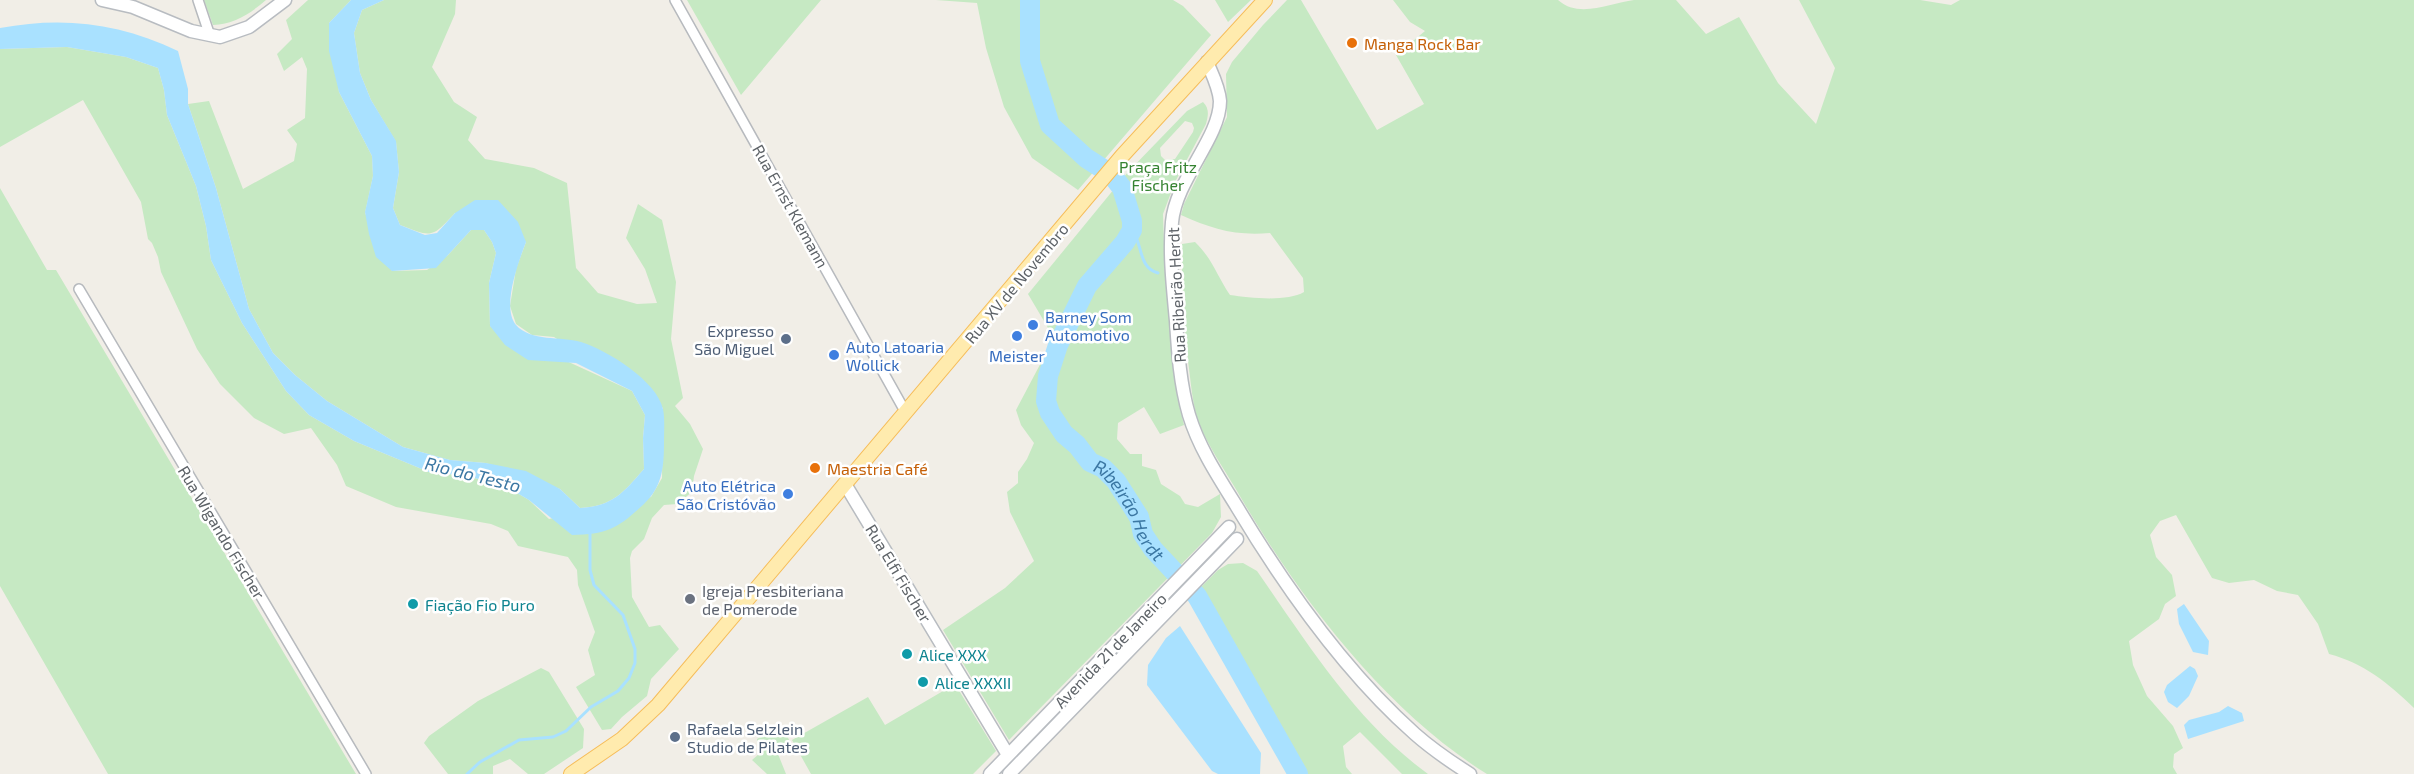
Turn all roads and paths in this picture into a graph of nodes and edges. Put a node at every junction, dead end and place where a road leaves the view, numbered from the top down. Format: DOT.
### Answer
graph roads {
  1 [pos="102,0"];
  2 [pos="198,0"];
  3 [pos="285,0"];
  4 [pos="675,0"];
  5 [pos="1265,0"];
  6 [pos="210,36"];
  7 [pos="1207,62"];
  8 [pos="79,289"];
  9 [pos="906,412"];
  10 [pos="845,484"];
  11 [pos="1228,494"];
  12 [pos="1230,525"];
  13 [pos="1247,525"];
  14 [pos="1238,539"];
  15 [pos="1264,554"];
  16 [pos="1008,755"];
  17 [pos="366,774"];
  18 [pos="571,774"];
  19 [pos="990,774"];
  20 [pos="1009,774"];
  21 [pos="1470,774"];
  1 -- 6 [label="main road"];
  2 -- 6 [label="street"];
  3 -- 6 [label="main road"];
  4 -- 9 [label="street, Rua Ernst Klemann"];
  5 -- 7 [label="main road, Rua XV de Novembro"];
  7 -- 9 [label="main road, Rua XV de Novembro"];
  7 -- 11 [label="main road, Rua Ribeirão Herdt"];
  8 -- 17 [label="street, Rua Wigando Fischer"];
  9 -- 10 [label="main road, Rua XV de Novembro"];
  10 -- 16 [label="main road, Rua Elfi Fischer"];
  10 -- 18 [label="main road, Rua XV de Novembro"];
  11 -- 12 [label="main road, Rua Ribeirão Herdt"];
  11 -- 13 [label="main road, Rua Ribeirão Herdt"];
  12 -- 13 [label="main road"];
  12 -- 14 [label="main road"];
  12 -- 16 [label="main road, Avenida 21 de Janeiro"];
  13 -- 14 [label="main road"];
  13 -- 15 [label="main road, Rua Ribeirão Herdt"];
  14 -- 15 [label="main road, Rua Ribeirão Herdt"];
  14 -- 20 [label="main road, Avenida 21 de Janeiro"];
  15 -- 21 [label="main road, Rua Ribeirão Herdt"];
  16 -- 19 [label="main road, Avenida 21 de Janeiro"];
}
